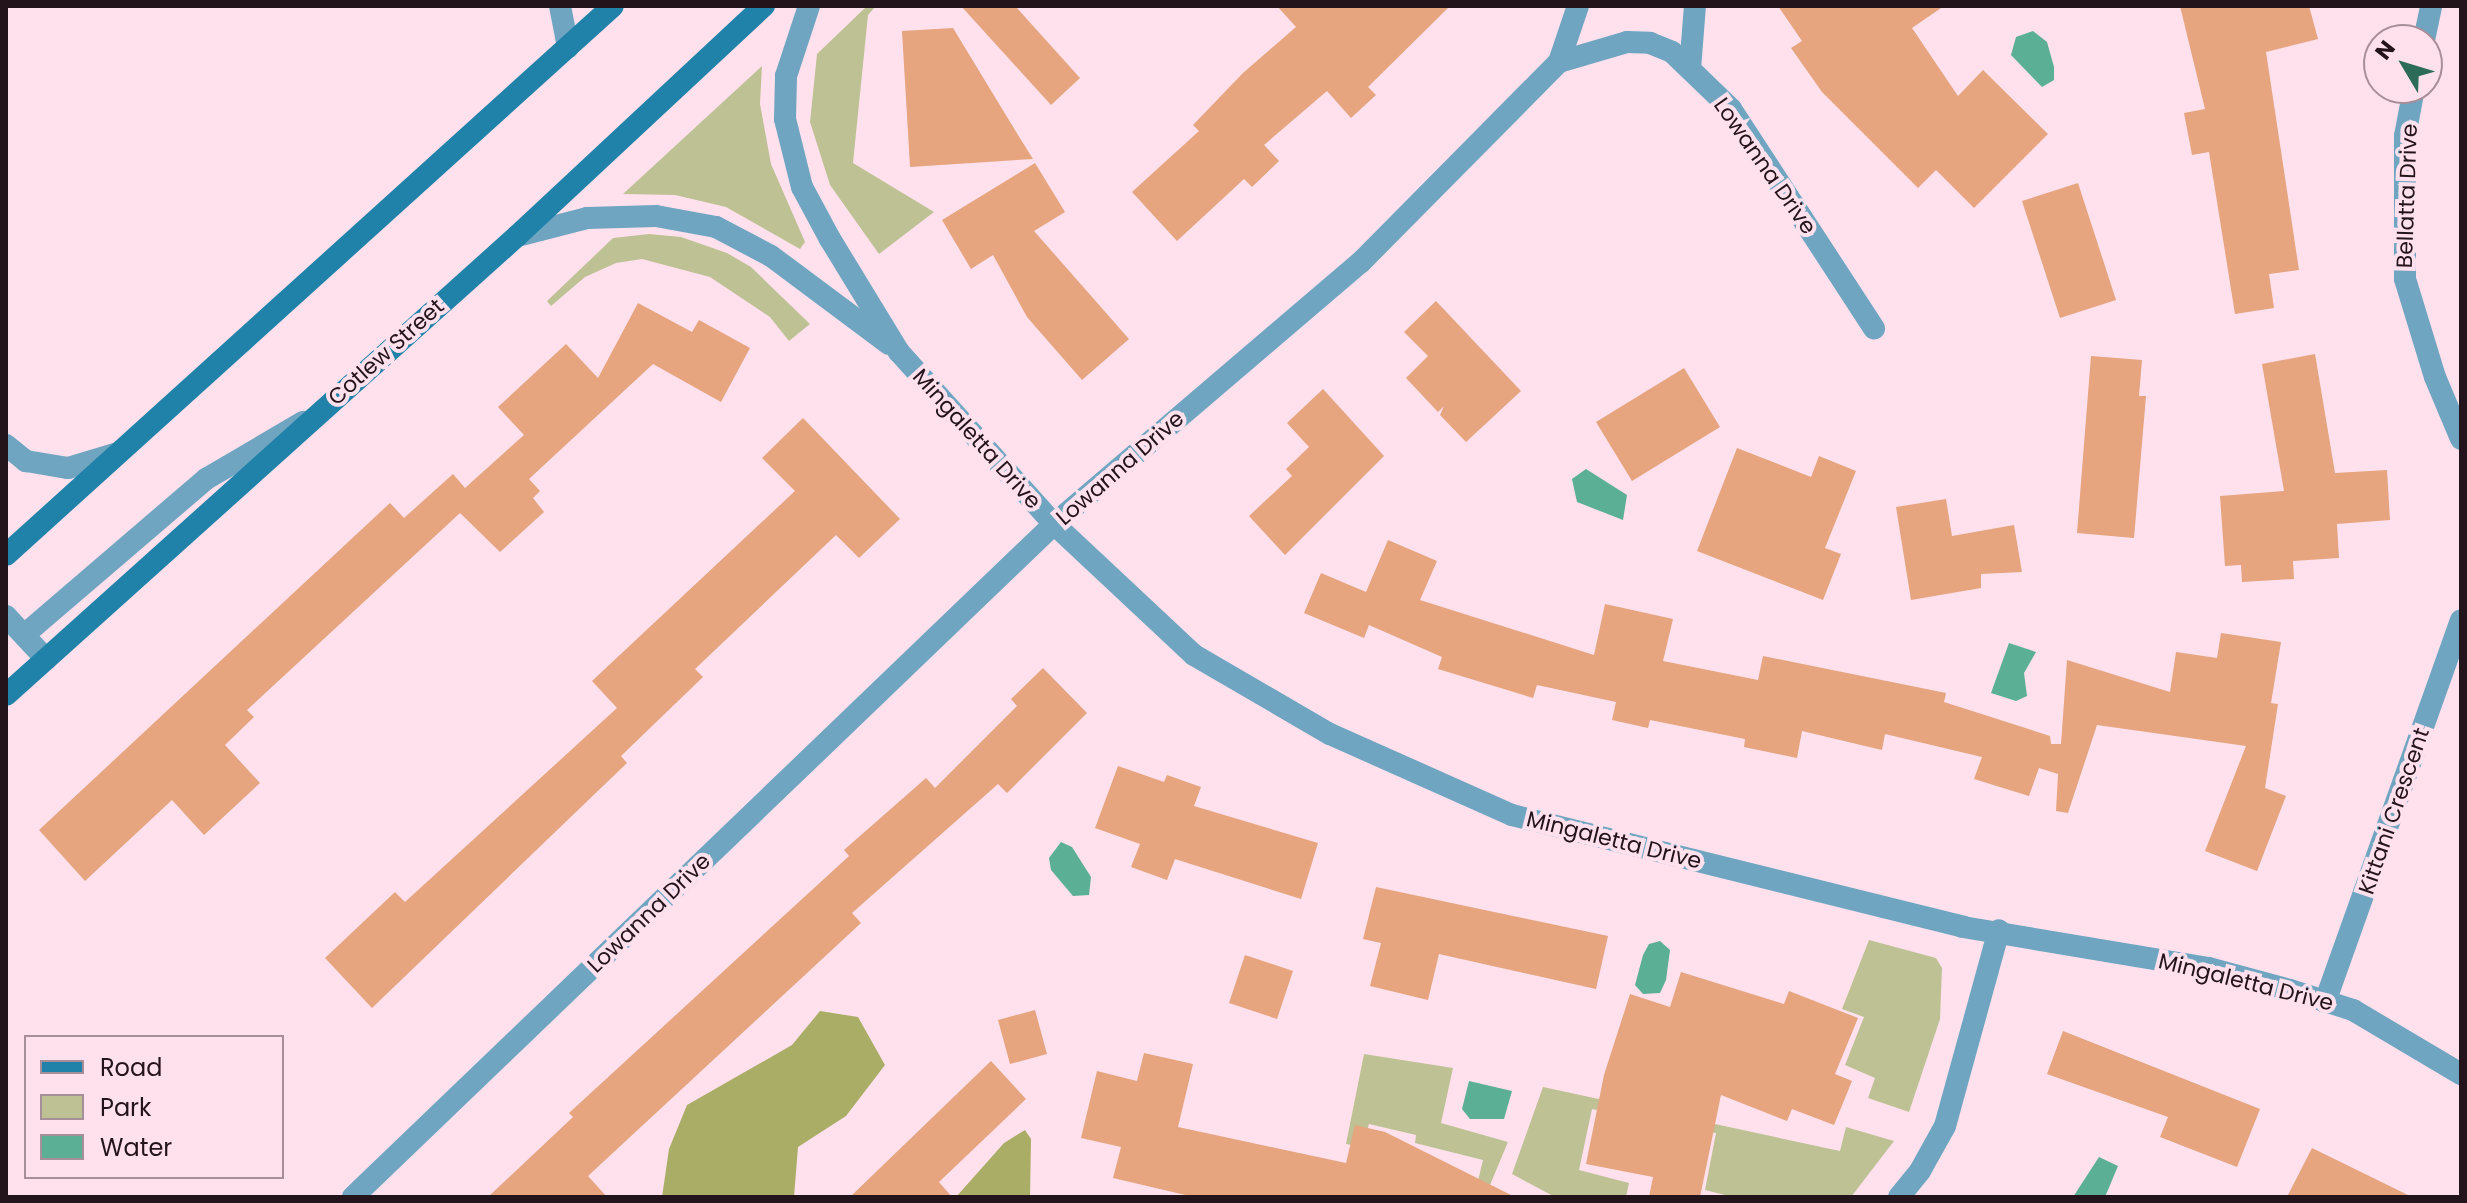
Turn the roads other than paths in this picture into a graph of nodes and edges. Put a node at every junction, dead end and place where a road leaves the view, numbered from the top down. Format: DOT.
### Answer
graph roads {
  1 [pos="560,6"];
  2 [pos="613,6"];
  3 [pos="764,6"];
  4 [pos="809,6"];
  5 [pos="1578,6"];
  6 [pos="1695,6"];
  7 [pos="568,47"];
  8 [pos="1559,62"];
  9 [pos="1690,69"];
  10 [pos="2411,104"];
  11 [pos="517,236"];
  12 [pos="1874,328"];
  13 [pos="899,352"];
  14 [pos="318,413"];
  15 [pos="2461,439"];
  16 [pos="6,445"];
  17 [pos="118,453"];
  18 [pos="1054,524"];
  19 [pos="6,555"];
  20 [pos="6,616"];
  21 [pos="2461,621"];
  22 [pos="24,635"];
  23 [pos="46,659"];
  24 [pos="6,695"];
  25 [pos="1999,930"];
  26 [pos="2325,1002"];
  27 [pos="2461,1074"];
  28 [pos="361,1194"];
  29 [pos="1899,1197"];
  1 -- 7 [label="street"];
  2 -- 7 [label="main road"];
  3 -- 11 [label="main road, Cotlew Street"];
  4 -- 13 [label="street, Mingaletta Drive"];
  5 -- 8 [label="street"];
  6 -- 9 [label="street"];
  7 -- 17 [label="main road"];
  8 -- 9 [label="street, Lowanna Drive"];
  8 -- 18 [label="street, Lowanna Drive"];
  9 -- 12 [label="street, Lowanna Drive"];
  10 -- 15 [label="street, Bellatta Drive"];
  11 -- 13 [label="street, Mingaletta Drive"];
  11 -- 14 [label="main road, Cotlew Street"];
  13 -- 18 [label="street, Mingaletta Drive"];
  14 -- 22 [label="street"];
  14 -- 23 [label="main road, Cotlew Street"];
  16 -- 17 [label="street"];
  17 -- 19 [label="main road"];
  18 -- 25 [label="street, Mingaletta Drive"];
  18 -- 28 [label="street, Lowanna Drive"];
  20 -- 22 [label="street"];
  21 -- 26 [label="street, Kittani Crescent"];
  22 -- 23 [label="street"];
  23 -- 24 [label="main road, Cotlew Street"];
  25 -- 26 [label="street, Mingaletta Drive"];
  25 -- 29 [label="street"];
  26 -- 27 [label="street, Mingaletta Drive"];
}
